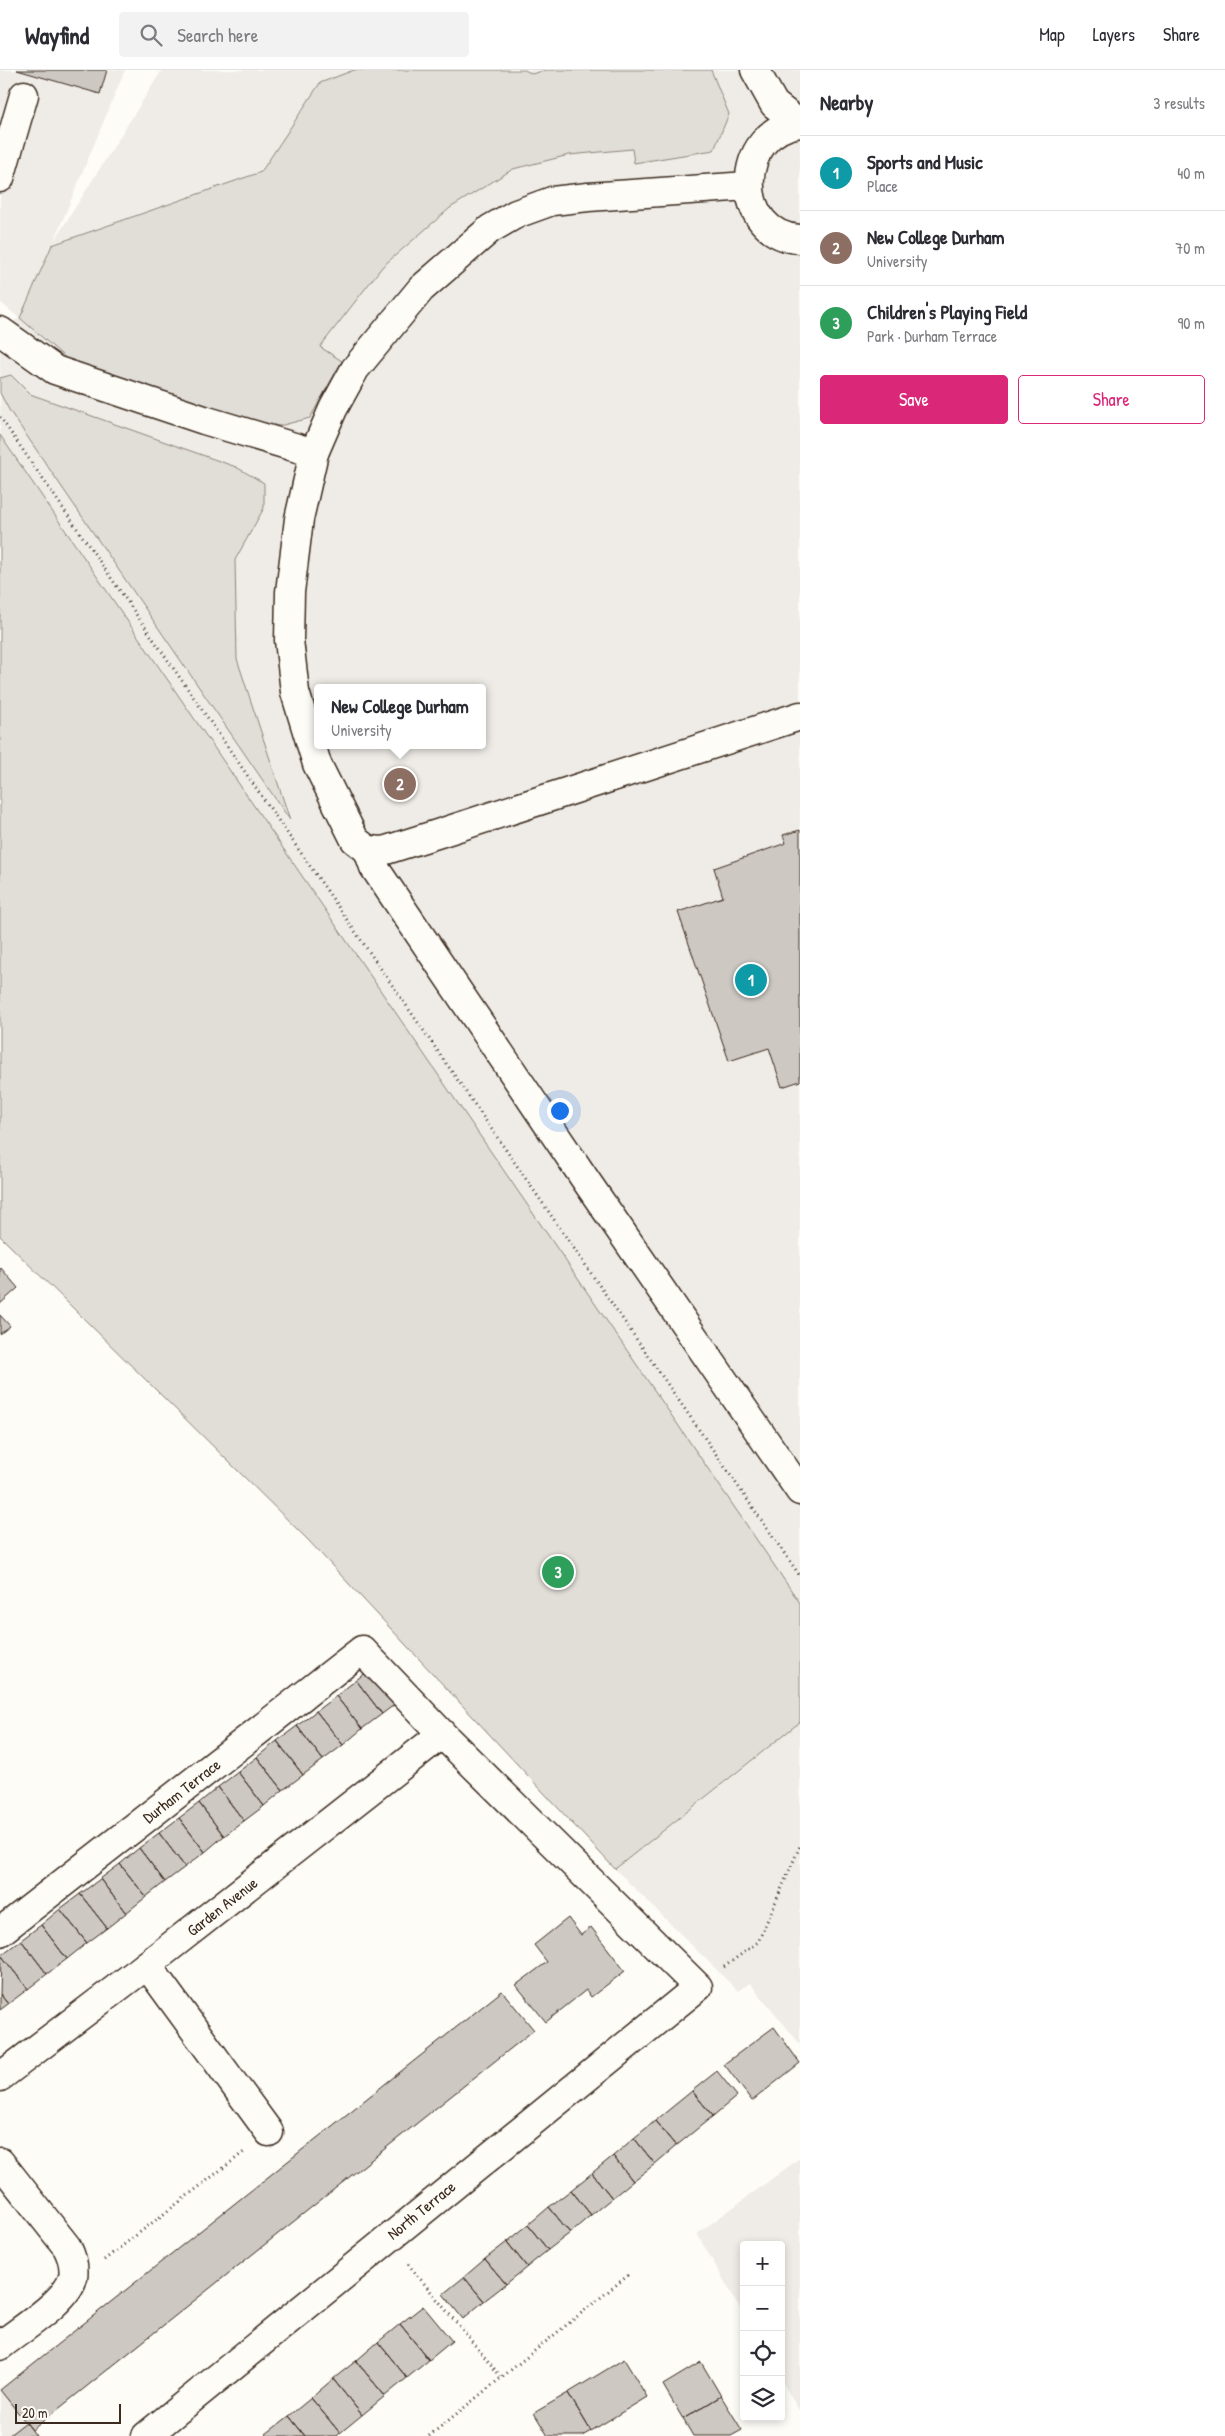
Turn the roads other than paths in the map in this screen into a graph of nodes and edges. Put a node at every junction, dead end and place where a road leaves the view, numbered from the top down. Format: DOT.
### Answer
graph roads {
  1 [pos="755,70"];
  2 [pos="24,95"];
  3 [pos="799,123"];
  4 [pos="0,178"];
  5 [pos="748,186"];
  6 [pos="800,239"];
  7 [pos="0,331"];
  8 [pos="314,453"];
  9 [pos="800,716"];
  10 [pos="368,850"];
  11 [pos="800,1490"];
  12 [pos="442,1734"];
  13 [pos="0,1932"];
  14 [pos="147,1965"];
  15 [pos="0,2077"];
  16 [pos="269,2132"];
  17 [pos="0,2162"];
  18 [pos="0,2346"];
  19 [pos="146,2436"];
  1 -- 3 [label="street"];
  2 -- 4 [label="street"];
  3 -- 5 [label="street"];
  5 -- 6 [label="street"];
  5 -- 8 [label="street"];
  7 -- 8 [label="street"];
  8 -- 10 [label="street"];
  9 -- 10 [label="street"];
  10 -- 11 [label="street"];
  12 -- 13 [label="street, Durham Terrace"];
  12 -- 14 [label="street, Garden Avenue"];
  12 -- 19 [label="street, North Terrace"];
  14 -- 15 [label="street, Garden Avenue"];
  14 -- 16 [label="street"];
  17 -- 18 [label="street"];
}
